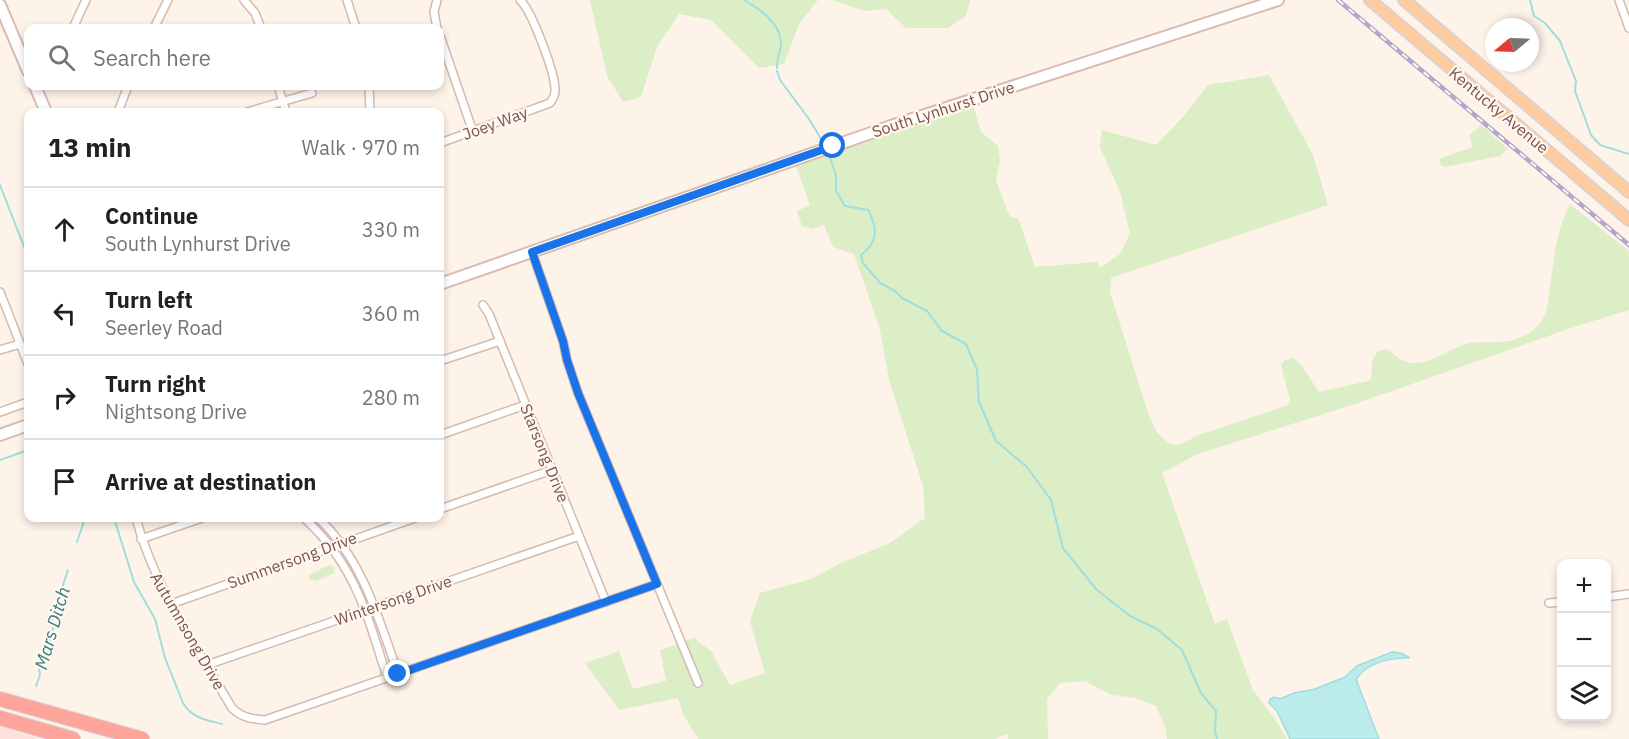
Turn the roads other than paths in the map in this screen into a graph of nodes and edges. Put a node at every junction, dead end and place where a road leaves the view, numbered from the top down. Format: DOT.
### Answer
graph roads {
  1 [pos="86,0"];
  2 [pos="168,0"];
  3 [pos="244,0"];
  4 [pos="347,0"];
  5 [pos="437,0"];
  6 [pos="520,0"];
  7 [pos="1278,0"];
  8 [pos="1370,0"];
  9 [pos="1619,0"];
  10 [pos="1402,1"];
  11 [pos="0,5"];
  12 [pos="75,24"];
  13 [pos="156,24"];
  14 [pos="259,24"];
  15 [pos="355,24"];
  16 [pos="436,24"];
  17 [pos="1629,28"];
  18 [pos="444,48"];
  19 [pos="24,62"];
  20 [pos="37,90"];
  21 [pos="126,90"];
  22 [pos="279,90"];
  23 [pos="369,90"];
  24 [pos="312,93"];
  25 [pos="282,102"];
  26 [pos="44,108"];
  27 [pos="119,108"];
  28 [pos="261,108"];
  29 [pos="284,108"];
  30 [pos="369,108"];
  31 [pos="473,132"];
  32 [pos="444,142"];
  33 [pos="1629,192"];
  34 [pos="1629,220"];
  35 [pos="532,252"];
  36 [pos="444,283"];
  37 [pos="0,292"];
  38 [pos="483,305"];
  39 [pos="500,341"];
  40 [pos="21,344"];
  41 [pos="0,350"];
  42 [pos="24,353"];
  43 [pos="444,360"];
  44 [pos="24,403"];
  45 [pos="525,405"];
  46 [pos="0,412"];
  47 [pos="24,426"];
  48 [pos="444,434"];
  49 [pos="0,435"];
  50 [pos="552,470"];
  51 [pos="444,508"];
  52 [pos="137,522"];
  53 [pos="190,522"];
  54 [pos="308,522"];
  55 [pos="322,522"];
  56 [pos="403,522"];
  57 [pos="579,536"];
  58 [pos="141,539"];
  59 [pos="340,543"];
  60 [pos="332,546"];
  61 [pos="657,584"];
  62 [pos="1629,594"];
  63 [pos="1611,596"];
  64 [pos="606,602"];
  65 [pos="1557,602"];
  66 [pos="1549,603"];
  67 [pos="171,604"];
  68 [pos="375,606"];
  69 [pos="365,610"];
  70 [pos="207,665"];
  71 [pos="398,674"];
  72 [pos="387,677"];
  73 [pos="698,683"];
  74 [pos="0,699"];
  75 [pos="0,718"];
  76 [pos="73,739"];
  77 [pos="142,739"];
  1 -- 12 [label="street"];
  2 -- 13 [label="street"];
  3 -- 14 [label="street"];
  4 -- 15 [label="street"];
  5 -- 16 [label="street"];
  6 -- 31 [label="street, Joey Way"];
  7 -- 35 [label="main road, South Lynhurst Drive"];
  8 -- 34 [label="main road, Kentucky Avenue"];
  9 -- 17 [label="street"];
  10 -- 33 [label="main road, Kentucky Avenue"];
  11 -- 19 [label="main road"];
  18 -- 31 [label="street"];
  20 -- 26 [label="main road"];
  21 -- 27 [label="street"];
  22 -- 25 [label="street"];
  23 -- 30 [label="street"];
  24 -- 25 [label="street"];
  25 -- 28 [label="street"];
  25 -- 29 [label="street"];
  31 -- 32 [label="street, Joey Way"];
  35 -- 36 [label="main road, South Lynhurst Drive"];
  35 -- 61 [label="street"];
  37 -- 40 [label="street"];
  38 -- 39 [label="street, Starsong Drive"];
  39 -- 43 [label="street"];
  39 -- 45 [label="street, Starsong Drive"];
  40 -- 41 [label="street"];
  40 -- 42 [label="street"];
  44 -- 46 [label="street"];
  45 -- 48 [label="street"];
  45 -- 50 [label="street, Starsong Drive"];
  47 -- 49 [label="main road"];
  50 -- 51 [label="street"];
  50 -- 57 [label="street, Starsong Drive"];
  52 -- 58 [label="street, Autumnsong Drive"];
  53 -- 58 [label="street"];
  54 -- 60 [label="street"];
  55 -- 59 [label="street"];
  56 -- 59 [label="street, Summersong Drive"];
  57 -- 64 [label="street, Starsong Drive"];
  57 -- 68 [label="street, Wintersong Drive"];
  58 -- 67 [label="street, Autumnsong Drive"];
  59 -- 60 [label="street, Summersong Drive"];
  59 -- 68 [label="street"];
  60 -- 67 [label="street, Summersong Drive"];
  60 -- 69 [label="street"];
  61 -- 64 [label="street"];
  61 -- 73 [label="street"];
  62 -- 63 [label="street"];
  64 -- 71 [label="street"];
  65 -- 66 [label="street"];
  67 -- 70 [label="street, Autumnsong Drive"];
  68 -- 69 [label="street, Wintersong Drive"];
  68 -- 71 [label="street"];
  69 -- 70 [label="street, Wintersong Drive"];
  69 -- 72 [label="street"];
  70 -- 72 [label="street, Autumnsong Drive"];
  71 -- 72 [label="street"];
  74 -- 77 [label="highway"];
  75 -- 76 [label="highway"];
}
